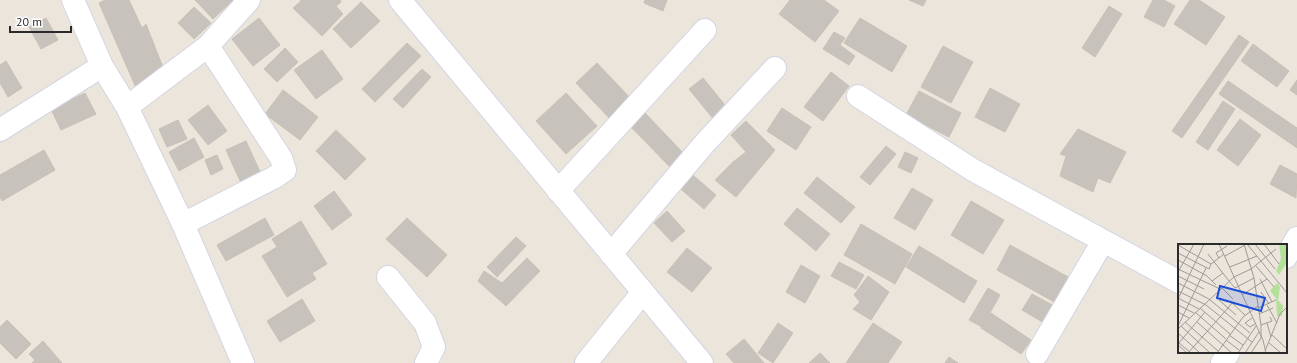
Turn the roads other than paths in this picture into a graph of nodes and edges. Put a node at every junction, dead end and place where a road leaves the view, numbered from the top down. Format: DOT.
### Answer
graph roads {
  1 [pos="73,0"];
  2 [pos="249,0"];
  3 [pos="400,0"];
  4 [pos="705,30"];
  5 [pos="208,46"];
  6 [pos="102,66"];
  7 [pos="775,68"];
  8 [pos="858,96"];
  9 [pos="126,106"];
  10 [pos="0,130"];
  11 [pos="558,190"];
  12 [pos="183,224"];
  13 [pos="1297,238"];
  14 [pos="1103,241"];
  15 [pos="611,254"];
  16 [pos="1287,256"];
  17 [pos="1287,265"];
  18 [pos="1297,267"];
  19 [pos="388,278"];
  20 [pos="1178,281"];
  21 [pos="643,292"];
  22 [pos="1228,353"];
  23 [pos="1037,354"];
  24 [pos="243,363"];
  25 [pos="426,363"];
  26 [pos="586,363"];
  27 [pos="702,363"];
  28 [pos="1222,363"];
  1 -- 6 [label="street"];
  2 -- 5 [label="street"];
  3 -- 11 [label="street"];
  4 -- 11 [label="street"];
  5 -- 9 [label="street"];
  5 -- 12 [label="street"];
  6 -- 9 [label="street"];
  6 -- 10 [label="street"];
  7 -- 15 [label="street"];
  8 -- 14 [label="street"];
  9 -- 12 [label="street"];
  11 -- 15 [label="street"];
  12 -- 24 [label="street"];
  13 -- 16 [label="street"];
  14 -- 20 [label="street"];
  14 -- 23 [label="street"];
  15 -- 21 [label="street"];
  17 -- 18 [label="street"];
  19 -- 25 [label="street"];
  21 -- 26 [label="street"];
  21 -- 27 [label="street"];
  22 -- 28 [label="street"];
}
